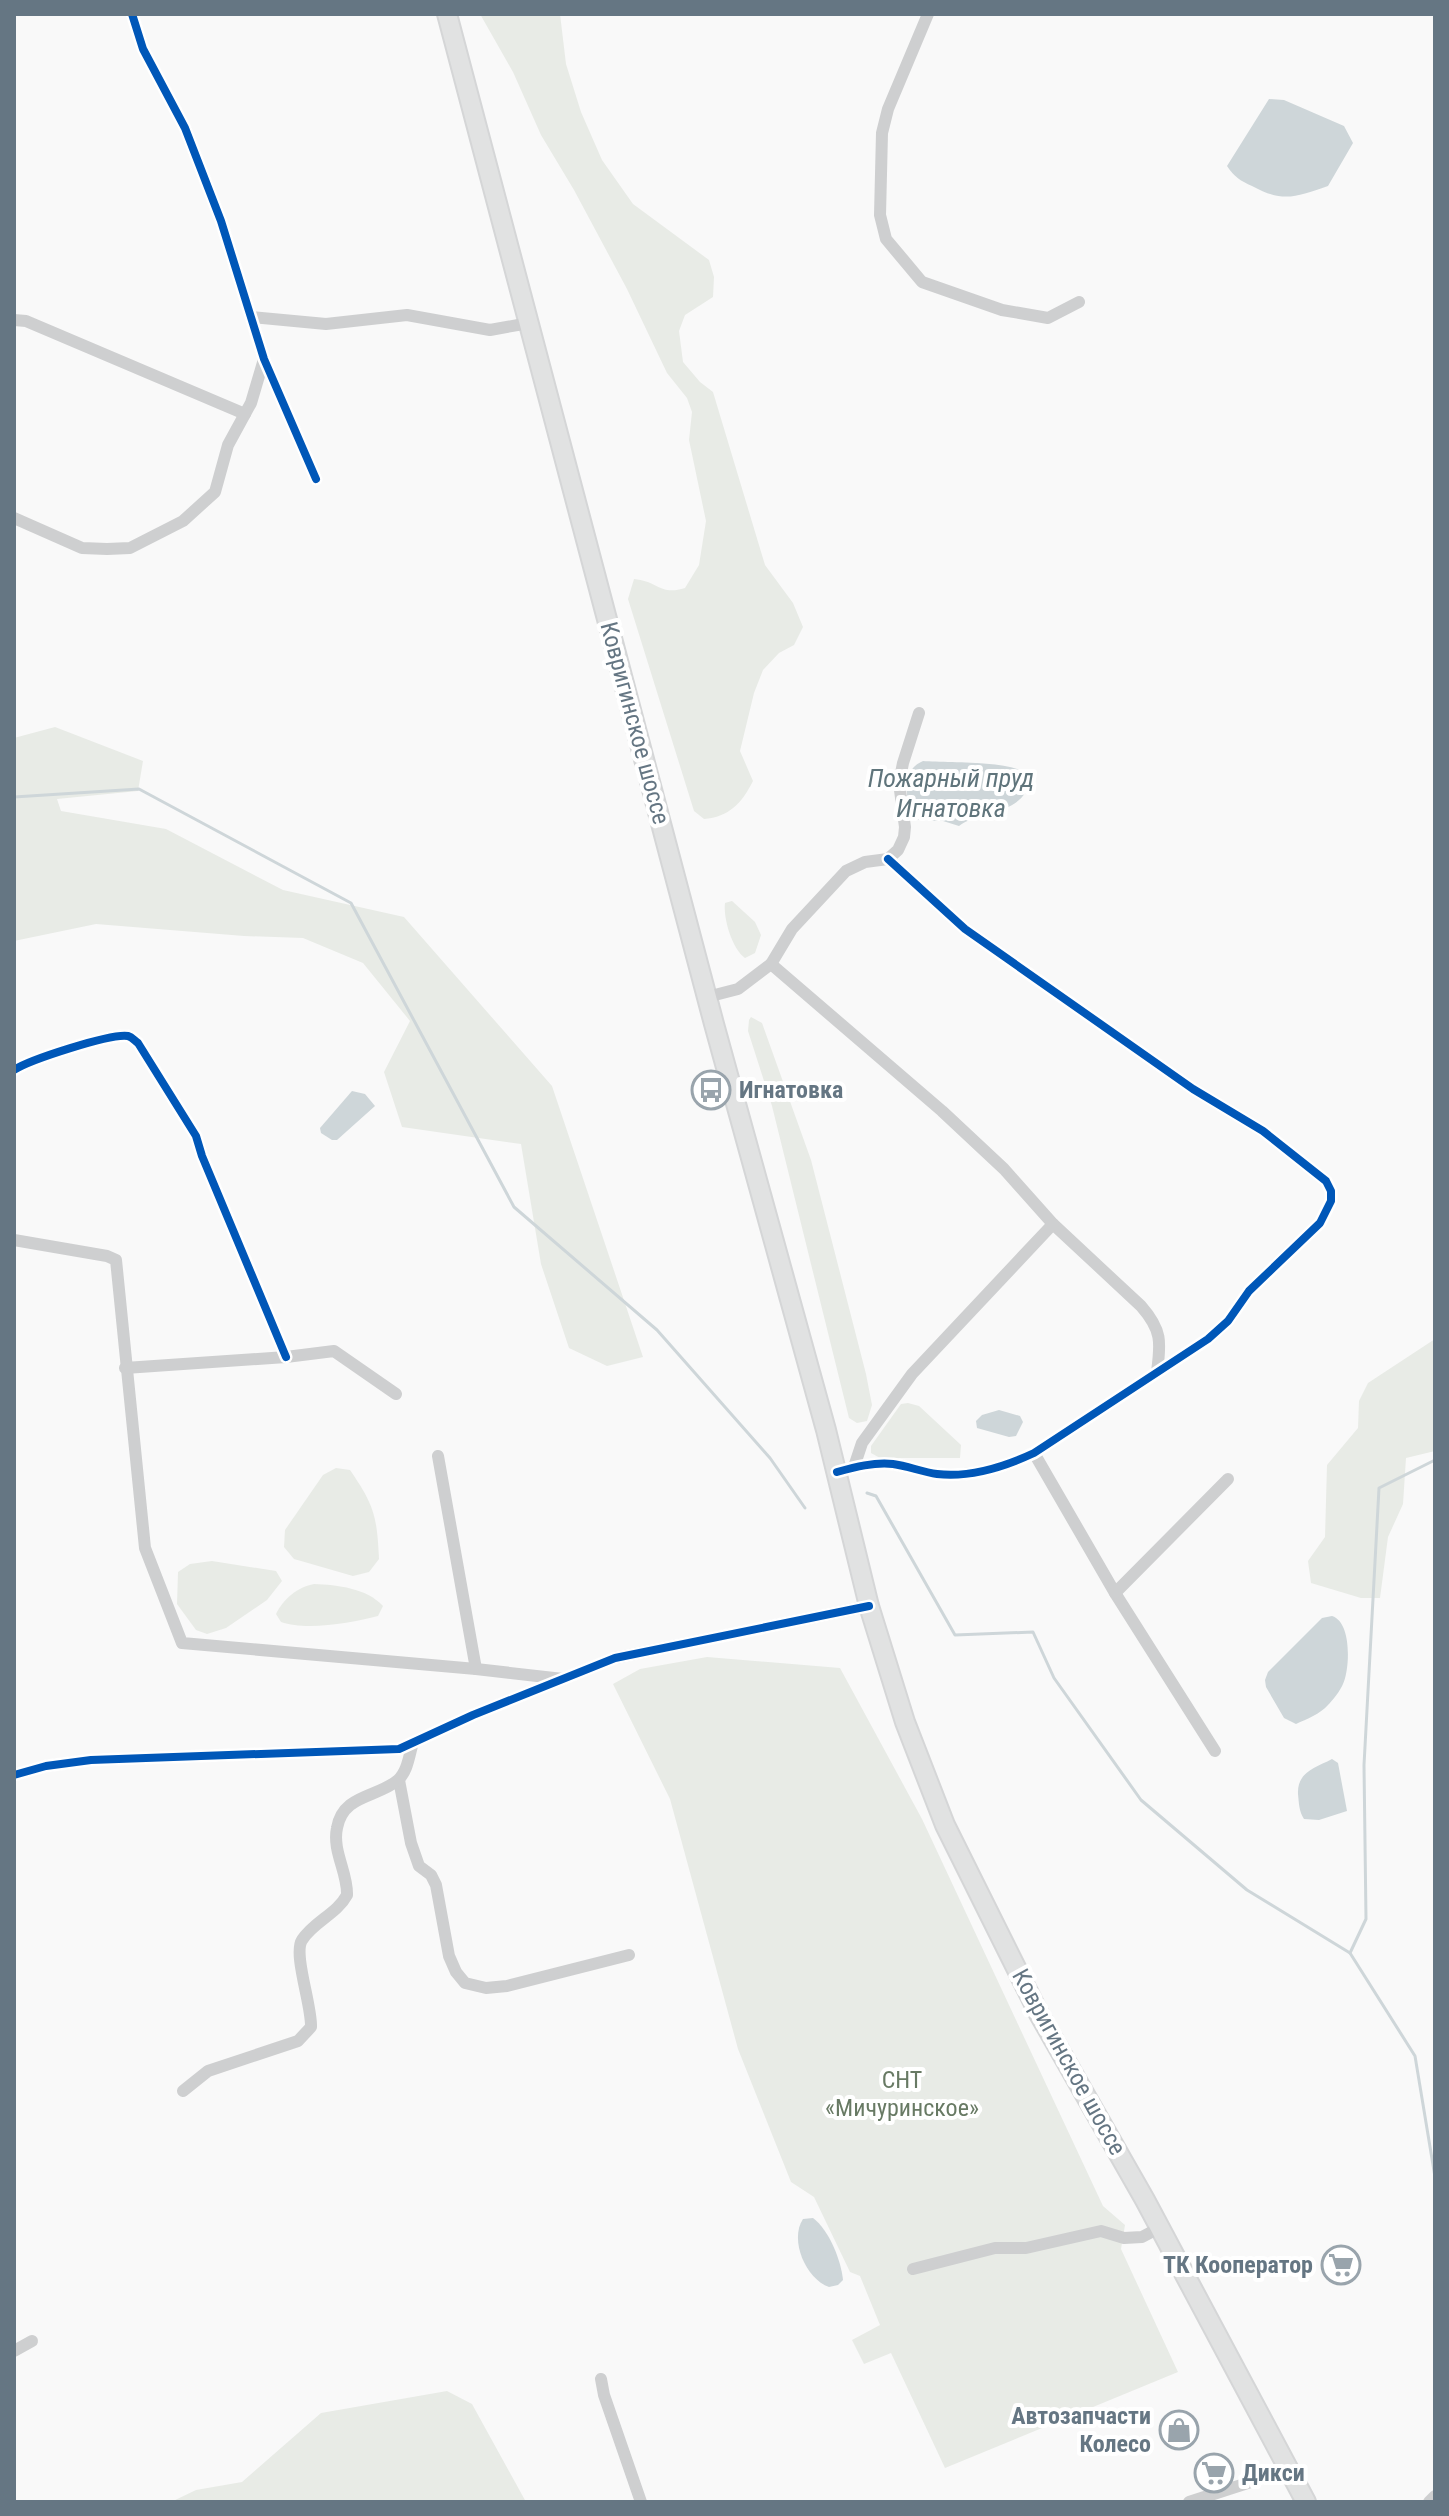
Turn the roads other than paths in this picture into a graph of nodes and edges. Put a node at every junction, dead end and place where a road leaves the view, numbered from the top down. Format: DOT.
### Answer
graph roads {
  1 [pos="132,14"];
  2 [pos="447,14"];
  3 [pos="928,14"];
  4 [pos="1079,302"];
  5 [pos="252,317"];
  6 [pos="14,320"];
  7 [pos="529,323"];
  8 [pos="264,359"];
  9 [pos="245,414"];
  10 [pos="316,479"];
  11 [pos="14,518"];
  12 [pos="919,713"];
  13 [pos="888,859"];
  14 [pos="771,964"];
  15 [pos="707,997"];
  16 [pos="14,1070"];
  17 [pos="1053,1224"];
  18 [pos="14,1240"];
  19 [pos="286,1357"];
  20 [pos="125,1368"];
  21 [pos="1157,1372"];
  22 [pos="396,1394"];
  23 [pos="1034,1453"];
  24 [pos="438,1456"];
  25 [pos="845,1470"];
  26 [pos="1228,1479"];
  27 [pos="1115,1593"];
  28 [pos="869,1606"];
  29 [pos="476,1669"];
  30 [pos="563,1679"];
  31 [pos="412,1746"];
  32 [pos="1215,1751"];
  33 [pos="14,1775"];
  34 [pos="399,1780"];
  35 [pos="629,1955"];
  36 [pos="183,2091"];
  37 [pos="1159,2228"];
  38 [pos="913,2269"];
  39 [pos="32,2341"];
  40 [pos="14,2351"];
  41 [pos="601,2379"];
  42 [pos="1288,2470"];
  43 [pos="1435,2496"];
  44 [pos="641,2502"];
  45 [pos="1189,2502"];
  46 [pos="1306,2502"];
  47 [pos="1429,2502"];
  1 -- 5 [label="street"];
  2 -- 7 [label="main road, Ковригинское шоссе"];
  3 -- 4 [label="street"];
  5 -- 7 [label="street"];
  5 -- 8 [label="street"];
  6 -- 9 [label="street"];
  7 -- 15 [label="main road, Ковригинское шоссе"];
  8 -- 9 [label="street"];
  8 -- 10 [label="street"];
  9 -- 11 [label="street"];
  12 -- 13 [label="street"];
  13 -- 14 [label="street"];
  13 -- 21 [label="street"];
  14 -- 15 [label="street"];
  14 -- 17 [label="street"];
  15 -- 25 [label="main road, Ковригинское шоссе"];
  16 -- 19 [label="street"];
  17 -- 21 [label="street"];
  17 -- 25 [label="street"];
  18 -- 20 [label="street"];
  19 -- 20 [label="street"];
  19 -- 22 [label="street"];
  20 -- 29 [label="street"];
  21 -- 23 [label="street"];
  23 -- 25 [label="street"];
  23 -- 27 [label="street"];
  24 -- 29 [label="street"];
  25 -- 28 [label="main road, Ковригинское шоссе"];
  26 -- 27 [label="street"];
  27 -- 32 [label="street"];
  28 -- 30 [label="street"];
  28 -- 37 [label="main road, Ковригинское шоссе"];
  29 -- 30 [label="street"];
  30 -- 31 [label="street"];
  31 -- 33 [label="street"];
  31 -- 34 [label="street"];
  34 -- 35 [label="street"];
  34 -- 36 [label="street"];
  37 -- 38 [label="street"];
  37 -- 42 [label="main road, Ковригинское шоссе"];
  39 -- 40 [label="street"];
  41 -- 44 [label="street"];
  42 -- 45 [label="street"];
  42 -- 46 [label="main road, Ковригинское шоссе"];
  43 -- 47 [label="street"];
}
